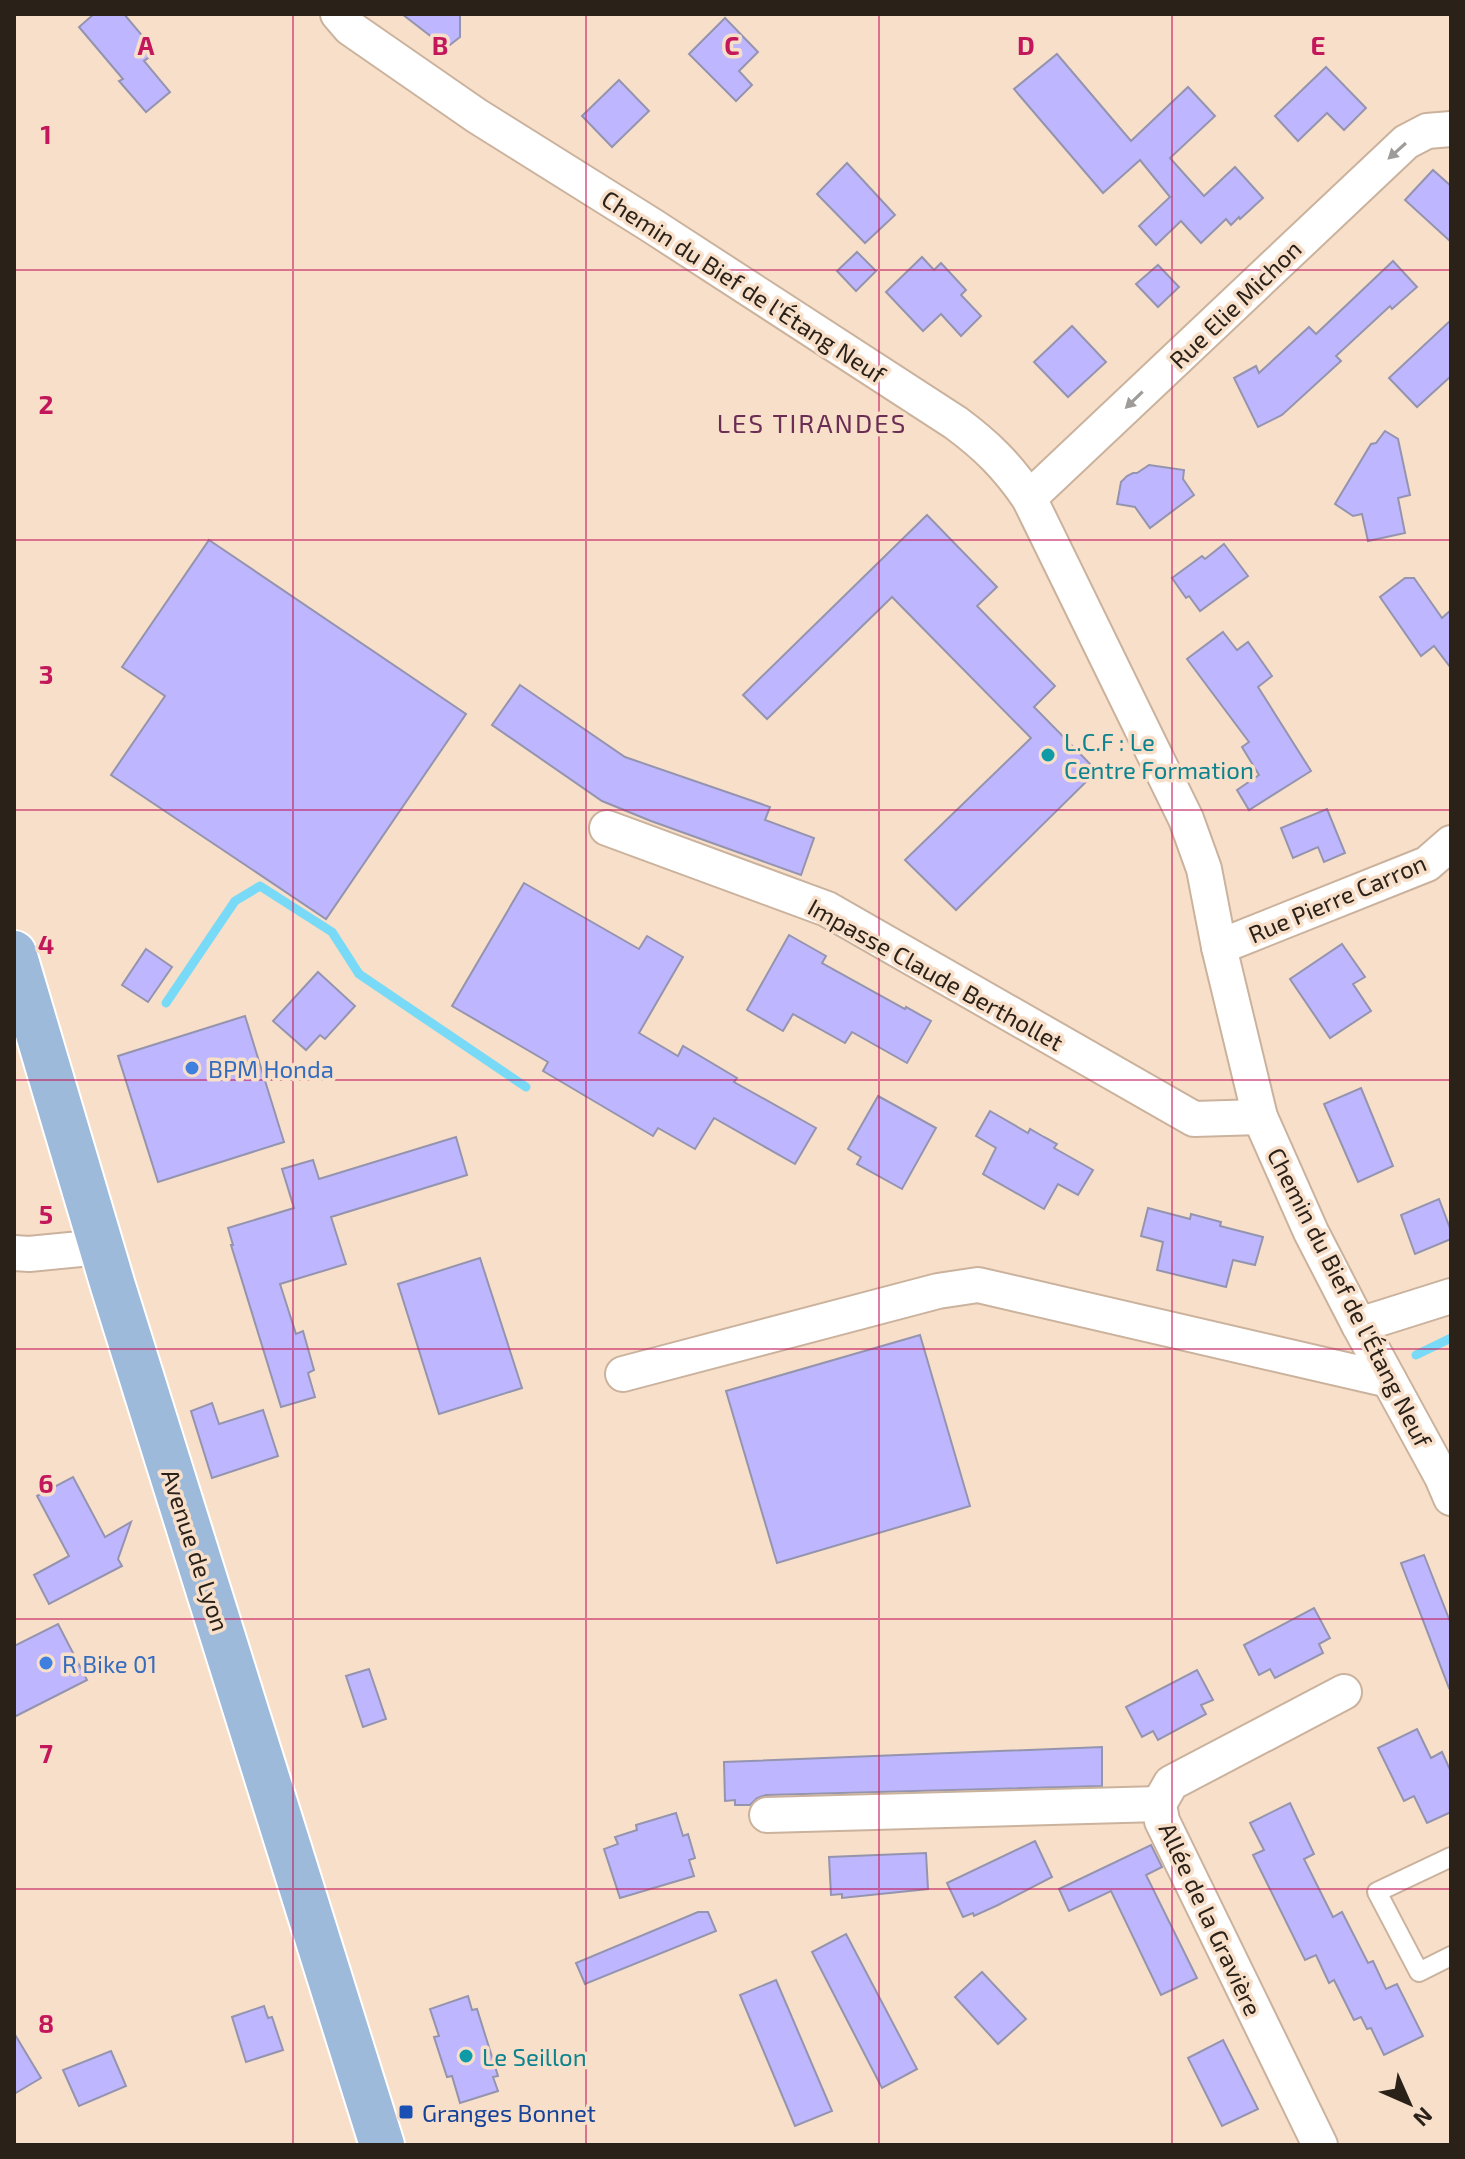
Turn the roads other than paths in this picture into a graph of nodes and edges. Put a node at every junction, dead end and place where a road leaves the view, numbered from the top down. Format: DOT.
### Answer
graph roads {
  1 [pos="338,14"];
  2 [pos="1451,129"];
  3 [pos="1029,498"];
  4 [pos="607,828"];
  5 [pos="1451,843"];
  6 [pos="1219,947"];
  7 [pos="14,953"];
  8 [pos="1260,1117"];
  9 [pos="101,1247"];
  10 [pos="14,1253"];
  11 [pos="1451,1296"];
  12 [pos="1359,1325"];
  13 [pos="623,1374"];
  14 [pos="1389,1380"];
  15 [pos="1451,1498"];
  16 [pos="1344,1692"];
  17 [pos="1159,1804"];
  18 [pos="767,1815"];
  19 [pos="1451,1857"];
  20 [pos="1451,1956"];
  21 [pos="382,2145"];
  22 [pos="1320,2145"];
  1 -- 3 [label="street, Chemin du Bief de l'Étang Neuf"];
  2 -- 3 [label="street, Rue Elie Michon, one-way"];
  3 -- 6 [label="street, Chemin du Bief de l'Étang Neuf"];
  4 -- 8 [label="street, Impasse Claude Berthollet"];
  5 -- 6 [label="street, Rue Pierre Carron"];
  6 -- 8 [label="street, Chemin du Bief de l'Étang Neuf"];
  7 -- 9 [label="main road, Avenue de Lyon"];
  8 -- 12 [label="street, Chemin du Bief de l'Étang Neuf"];
  9 -- 10 [label="street"];
  9 -- 21 [label="main road, Avenue de Lyon"];
  11 -- 12 [label="street"];
  12 -- 14 [label="street, Chemin du Bief de l'Étang Neuf"];
  13 -- 14 [label="street"];
  14 -- 15 [label="street, Chemin du Bief de l'Étang Neuf"];
  16 -- 17 [label="street, Allée de la Gravière"];
  17 -- 18 [label="street"];
  17 -- 22 [label="street, Allée de la Gravière"];
  19 -- 20 [label="lane"];
}
